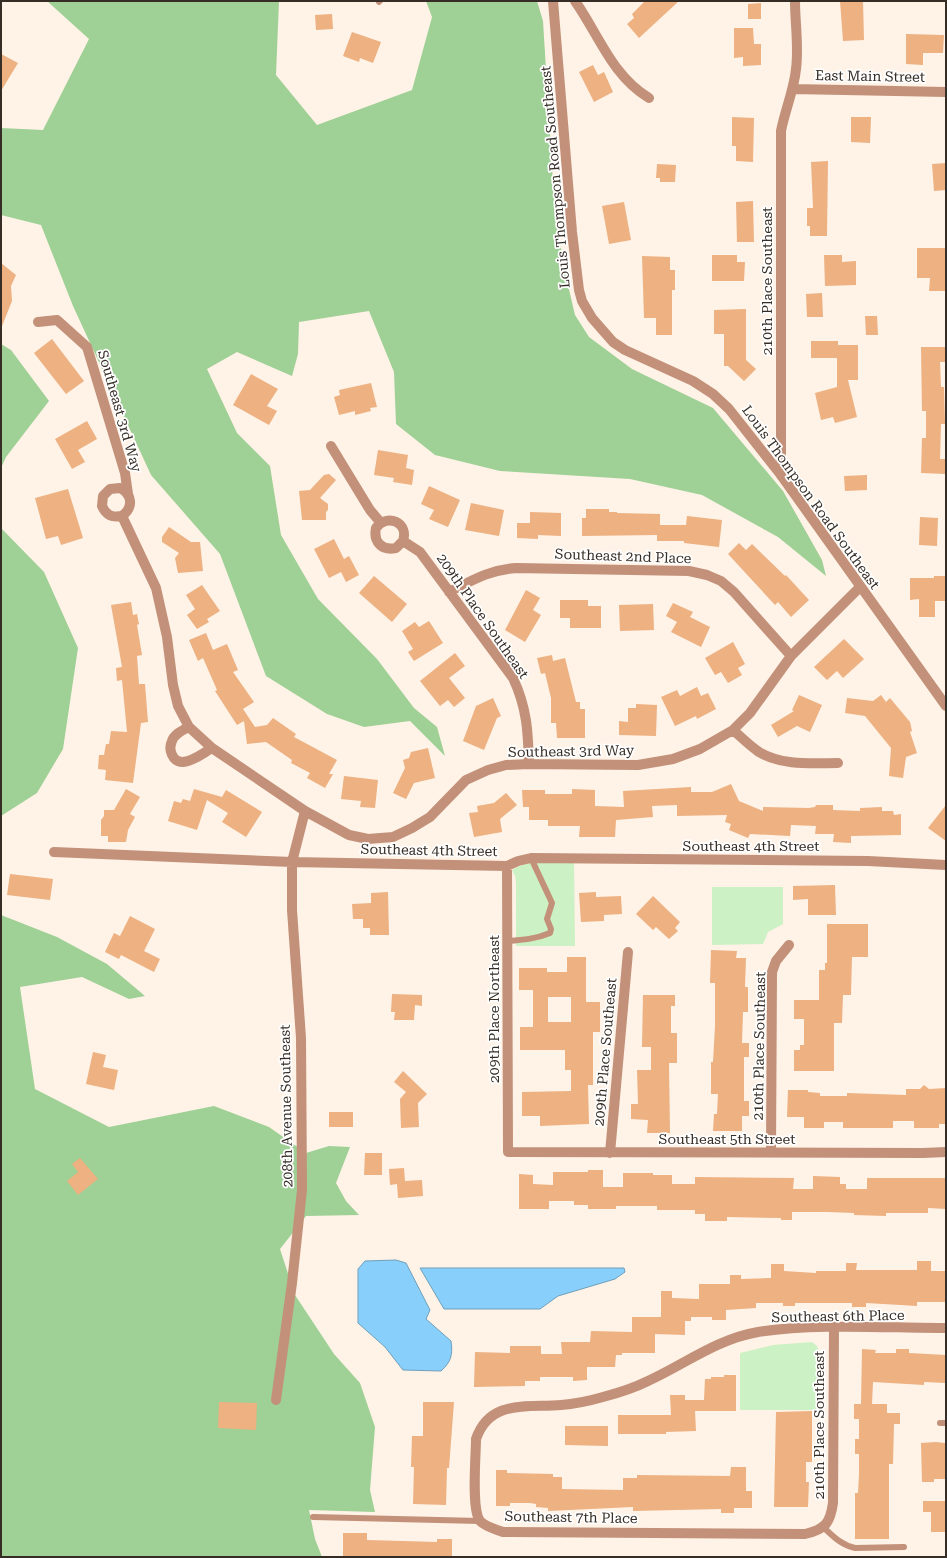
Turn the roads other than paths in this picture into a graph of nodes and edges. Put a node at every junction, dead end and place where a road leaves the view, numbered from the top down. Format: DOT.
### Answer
graph roads {
  1 [pos="553,1"];
  2 [pos="575,1"];
  3 [pos="795,1"];
  4 [pos="793,89"];
  5 [pos="946,92"];
  6 [pos="649,98"];
  7 [pos="38,322"];
  8 [pos="331,446"];
  9 [pos="781,475"];
  10 [pos="128,494"];
  11 [pos="122,516"];
  12 [pos="381,523"];
  13 [pos="403,541"];
  14 [pos="860,586"];
  15 [pos="449,592"];
  16 [pos="791,656"];
  17 [pos="946,706"];
  18 [pos="189,726"];
  19 [pos="733,730"];
  20 [pos="212,748"];
  21 [pos="838,763"];
  22 [pos="528,764"];
  23 [pos="305,811"];
  24 [pos="54,852"];
  25 [pos="531,858"];
  26 [pos="292,862"];
  27 [pos="946,865"];
  28 [pos="507,866"];
  29 [pos="508,941"];
  30 [pos="788,945"];
  31 [pos="628,952"];
  32 [pos="508,1152"];
  33 [pos="771,1152"];
  34 [pos="946,1152"];
  35 [pos="610,1153"];
  36 [pos="834,1328"];
  37 [pos="946,1328"];
  38 [pos="276,1400"];
  39 [pos="313,1517"];
  40 [pos="480,1521"];
  41 [pos="826,1524"];
  42 [pos="904,1547"];
  1 -- 9 [label="street, Louis Thompson Road Southeast"];
  2 -- 6 [label="street"];
  3 -- 4 [label="street, 210th Place Southeast"];
  4 -- 5 [label="street, East Main Street"];
  4 -- 9 [label="street, 210th Place Southeast"];
  7 -- 10 [label="street, Southeast 3rd Way"];
  8 -- 12 [label="street"];
  9 -- 14 [label="street, Louis Thompson Road Southeast"];
  10 -- 11 [label="street, Southeast 3rd Way"];
  10 -- 11 [label="street, Southeast 3rd Way"];
  11 -- 18 [label="street, Southeast 3rd Way"];
  12 -- 13 [label="street"];
  12 -- 13 [label="street"];
  13 -- 15 [label="street, 209th Place Southeast"];
  14 -- 16 [label="street, Southeast 3rd Way"];
  14 -- 17 [label="street, Louis Thompson Road Southeast"];
  15 -- 16 [label="street, Southeast 2nd Place"];
  15 -- 22 [label="street, 209th Place Southeast"];
  16 -- 19 [label="street, Southeast 3rd Way"];
  18 -- 20 [label="street, Southeast 3rd Way"];
  18 -- 20 [label="street"];
  19 -- 21 [label="street"];
  19 -- 22 [label="street, Southeast 3rd Way"];
  20 -- 23 [label="street, Southeast 3rd Way"];
  22 -- 23 [label="street, Southeast 3rd Way"];
  23 -- 26 [label="street, 208th Avenue Southeast"];
  24 -- 26 [label="street, Southeast 4th Street"];
  25 -- 27 [label="street, Southeast 4th Street"];
  25 -- 28 [label="street, Southeast 4th Street"];
  25 -- 29 [label="lane"];
  26 -- 28 [label="street, Southeast 4th Street"];
  26 -- 38 [label="street, 208th Avenue Southeast"];
  28 -- 29 [label="street, 209th Place Northeast"];
  29 -- 32 [label="street, 209th Place Northeast"];
  30 -- 33 [label="street, 210th Place Southeast"];
  31 -- 35 [label="street, 209th Place Southeast"];
  32 -- 35 [label="street, Southeast 5th Street"];
  33 -- 34 [label="street, Southeast 5th Street"];
  33 -- 35 [label="street, Southeast 5th Street"];
  36 -- 37 [label="street, Southeast 6th Place"];
  36 -- 40 [label="street, Southeast 6th Place"];
  36 -- 41 [label="street, 210th Place Southeast"];
  39 -- 40 [label="lane, Southeast 7th Place"];
  40 -- 41 [label="street, Southeast 7th Place"];
  41 -- 42 [label="lane"];
}
